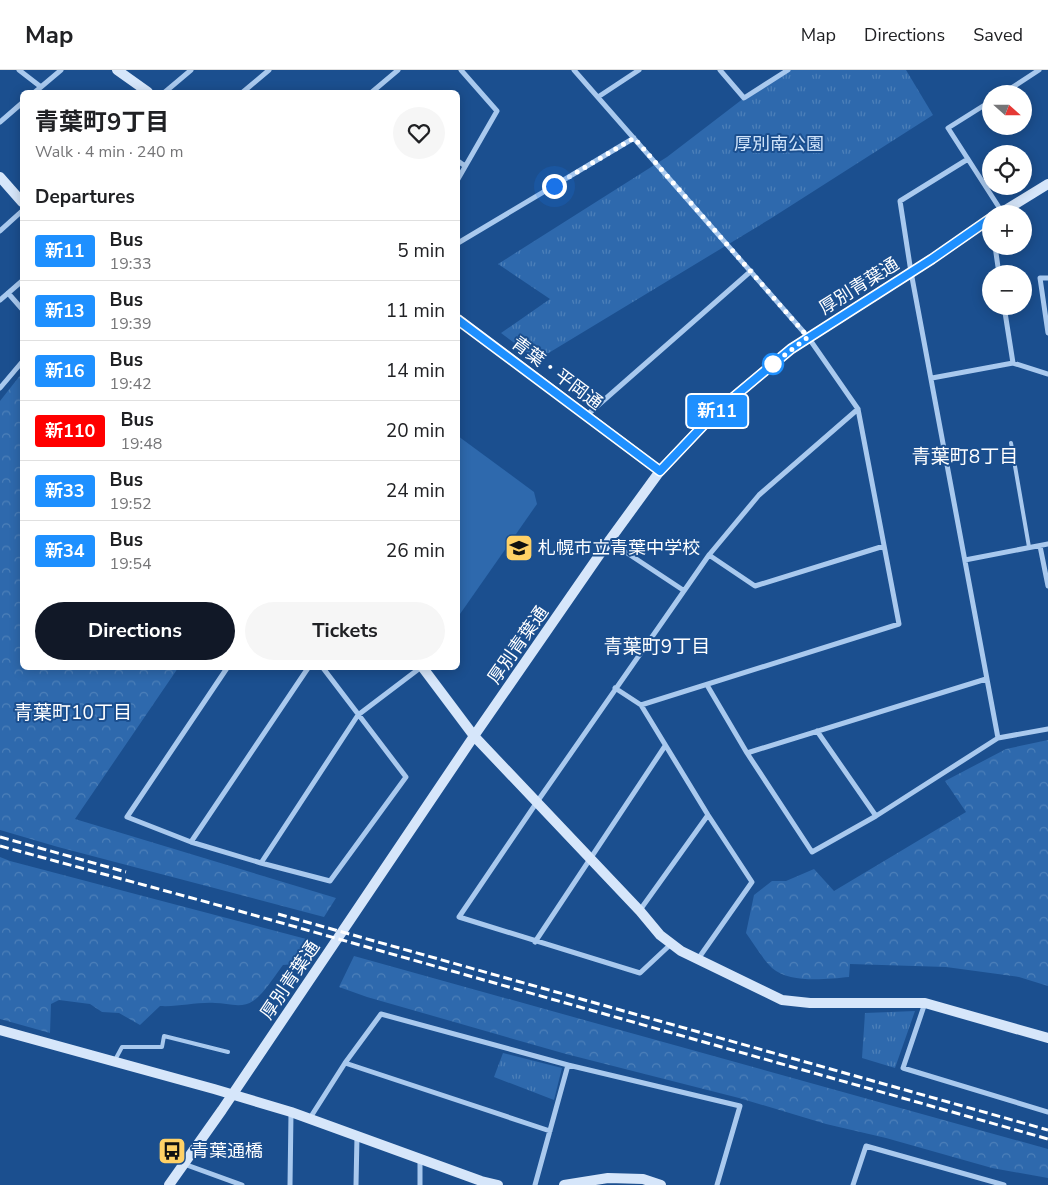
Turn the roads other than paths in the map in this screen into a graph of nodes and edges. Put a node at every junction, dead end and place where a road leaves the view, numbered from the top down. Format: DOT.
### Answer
graph roads {
  1 [pos="19,70"];
  2 [pos="61,70"];
  3 [pos="117,70"];
  4 [pos="191,70"];
  5 [pos="269,70"];
  6 [pos="398,70"];
  7 [pos="461,70"];
  8 [pos="574,70"];
  9 [pos="640,70"];
  10 [pos="720,70"];
  11 [pos="788,70"];
  12 [pos="1039,70"];
  13 [pos="1016,85"];
  14 [pos="42,87"];
  15 [pos="38,90"];
  16 [pos="145,90"];
  17 [pos="167,90"];
  18 [pos="245,90"];
  19 [pos="374,90"];
  20 [pos="598,96"];
  21 [pos="20,105"];
  22 [pos="982,107"];
  23 [pos="0,122"];
  24 [pos="634,138"];
  25 [pos="968,159"];
  26 [pos="460,162"];
  27 [pos="465,166"];
  28 [pos="460,175"];
  29 [pos="0,177"];
  30 [pos="1048,184"];
  31 [pos="20,200"];
  32 [pos="989,205"];
  33 [pos="1015,205"];
  34 [pos="20,213"];
  35 [pos="982,226"];
  36 [pos="0,231"];
  37 [pos="460,242"];
  38 [pos="752,271"];
  39 [pos="911,272"];
  40 [pos="1048,278"];
  41 [pos="20,283"];
  42 [pos="8,293"];
  43 [pos="0,300"];
  44 [pos="20,308"];
  45 [pos="1005,315"];
  46 [pos="460,321"];
  47 [pos="1048,333"];
  48 [pos="808,337"];
  49 [pos="1013,363"];
  50 [pos="20,364"];
  51 [pos="1048,374"];
  52 [pos="932,378"];
  53 [pos="0,388"];
  54 [pos="858,408"];
  55 [pos="587,415"];
  56 [pos="1011,443"];
  57 [pos="660,471"];
  58 [pos="609,541"];
  59 [pos="1048,544"];
  60 [pos="884,546"];
  61 [pos="1040,546"];
  62 [pos="1029,547"];
  63 [pos="709,555"];
  64 [pos="965,560"];
  65 [pos="1048,586"];
  66 [pos="683,590"];
  67 [pos="226,670"];
  68 [pos="307,670"];
  69 [pos="324,670"];
  70 [pos="419,670"];
  71 [pos="424,670"];
  72 [pos="986,679"];
  73 [pos="707,685"];
  74 [pos="615,688"];
  75 [pos="641,705"];
  76 [pos="358,715"];
  77 [pos="1048,729"];
  78 [pos="817,730"];
  79 [pos="474,736"];
  80 [pos="998,738"];
  81 [pos="665,746"];
  82 [pos="747,753"];
  83 [pos="537,802"];
  84 [pos="708,815"];
  85 [pos="876,816"];
  86 [pos="191,842"];
  87 [pos="590,858"];
  88 [pos="261,863"];
  89 [pos="640,911"];
  90 [pos="534,942"];
  91 [pos="670,944"];
  92 [pos="698,959"];
  93 [pos="925,1003"];
  94 [pos="0,1030"];
  95 [pos="1048,1038"];
  96 [pos="228,1052"];
  97 [pos="114,1061"];
  98 [pos="345,1063"];
  99 [pos="568,1065"];
  100 [pos="233,1094"];
  101 [pos="291,1112"];
  102 [pos="1048,1112"];
  103 [pos="310,1118"];
  104 [pos="550,1131"];
  105 [pos="357,1136"];
  106 [pos="420,1158"];
  107 [pos="184,1164"];
  108 [pos="608,1181"];
  109 [pos="982,1182"];
  110 [pos="481,1183"];
  111 [pos="169,1185"];
  112 [pos="242,1185"];
  113 [pos="290,1185"];
  114 [pos="356,1185"];
  115 [pos="420,1185"];
  116 [pos="498,1185"];
  117 [pos="535,1185"];
  118 [pos="564,1185"];
  119 [pos="661,1185"];
  120 [pos="717,1185"];
  121 [pos="853,1185"];
  122 [pos="1004,1185"];
  1 -- 14 [label="street"];
  2 -- 14 [label="street"];
  3 -- 16 [label="street"];
  4 -- 17 [label="street"];
  5 -- 18 [label="street"];
  6 -- 19 [label="street"];
  7 -- 27 [label="street"];
  8 -- 20 [label="street"];
  9 -- 20 [label="street"];
  10 -- 11 [label="street"];
  12 -- 13 [label="street"];
  14 -- 15 [label="street"];
  20 -- 24 [label="street"];
  21 -- 23 [label="street"];
  22 -- 25 [label="street"];
  24 -- 37 [label="street"];
  24 -- 38 [label="street"];
  25 -- 32 [label="street"];
  25 -- 39 [label="street"];
  26 -- 27 [label="street"];
  27 -- 28 [label="street"];
  29 -- 31 [label="street"];
  30 -- 33 [label="street, 厚別青葉通"];
  34 -- 36 [label="street"];
  35 -- 39 [label="street, 厚別青葉通"];
  38 -- 48 [label="street"];
  38 -- 55 [label="street"];
  39 -- 48 [label="street, 厚別青葉通"];
  39 -- 52 [label="street"];
  40 -- 47 [label="street"];
  41 -- 42 [label="street"];
  42 -- 43 [label="street"];
  42 -- 44 [label="street"];
  45 -- 49 [label="street"];
  46 -- 55 [label="street, 青葉・平岡通"];
  48 -- 54 [label="street"];
  48 -- 57 [label="street, 厚別青葉通"];
  49 -- 51 [label="street"];
  49 -- 52 [label="street"];
  50 -- 53 [label="street"];
  52 -- 64 [label="street"];
  54 -- 60 [label="street"];
  54 -- 63 [label="street"];
  55 -- 57 [label="street, 青葉・平岡通"];
  56 -- 62 [label="lane"];
  57 -- 58 [label="street, 厚別青葉通"];
  58 -- 66 [label="street"];
  58 -- 79 [label="street, 厚別青葉通"];
  59 -- 61 [label="street"];
  60 -- 63 [label="street"];
  60 -- 73 [label="street"];
  61 -- 62 [label="street"];
  61 -- 65 [label="street"];
  62 -- 64 [label="street"];
  63 -- 66 [label="street"];
  64 -- 72 [label="street"];
  66 -- 74 [label="street"];
  67 -- 86 [label="street"];
  68 -- 86 [label="street"];
  69 -- 76 [label="street"];
  70 -- 76 [label="street"];
  71 -- 79 [label="street"];
  72 -- 78 [label="street"];
  72 -- 80 [label="street"];
  73 -- 75 [label="street"];
  73 -- 82 [label="street"];
  74 -- 75 [label="street"];
  74 -- 83 [label="street"];
  75 -- 81 [label="street"];
  76 -- 88 [label="street"];
  76 -- 88 [label="street"];
  77 -- 80 [label="street"];
  78 -- 82 [label="street"];
  78 -- 85 [label="street"];
  79 -- 83 [label="street"];
  79 -- 100 [label="street, 厚別青葉通"];
  80 -- 85 [label="street"];
  81 -- 84 [label="street"];
  81 -- 87 [label="street"];
  82 -- 85 [label="street"];
  83 -- 87 [label="street"];
  83 -- 90 [label="street"];
  84 -- 89 [label="street"];
  84 -- 92 [label="street"];
  86 -- 88 [label="street"];
  87 -- 89 [label="street"];
  87 -- 90 [label="street"];
  89 -- 91 [label="street"];
  90 -- 91 [label="street"];
  91 -- 92 [label="street"];
  92 -- 93 [label="street"];
  93 -- 95 [label="street"];
  93 -- 102 [label="street"];
  94 -- 97 [label="street"];
  96 -- 97 [label="lane"];
  97 -- 100 [label="street"];
  98 -- 99 [label="street"];
  98 -- 103 [label="street"];
  98 -- 104 [label="street"];
  99 -- 104 [label="street"];
  99 -- 120 [label="street"];
  100 -- 101 [label="street"];
  100 -- 107 [label="street, 厚別青葉通"];
  101 -- 103 [label="street"];
  101 -- 113 [label="street"];
  103 -- 105 [label="street"];
  104 -- 117 [label="street"];
  105 -- 106 [label="street"];
  105 -- 114 [label="street"];
  106 -- 110 [label="street"];
  106 -- 115 [label="street"];
  107 -- 111 [label="street, 厚別青葉通"];
  107 -- 112 [label="street"];
  108 -- 118 [label="street"];
  108 -- 119 [label="street"];
  109 -- 121 [label="street"];
  109 -- 122 [label="street"];
  110 -- 116 [label="street"];
}
